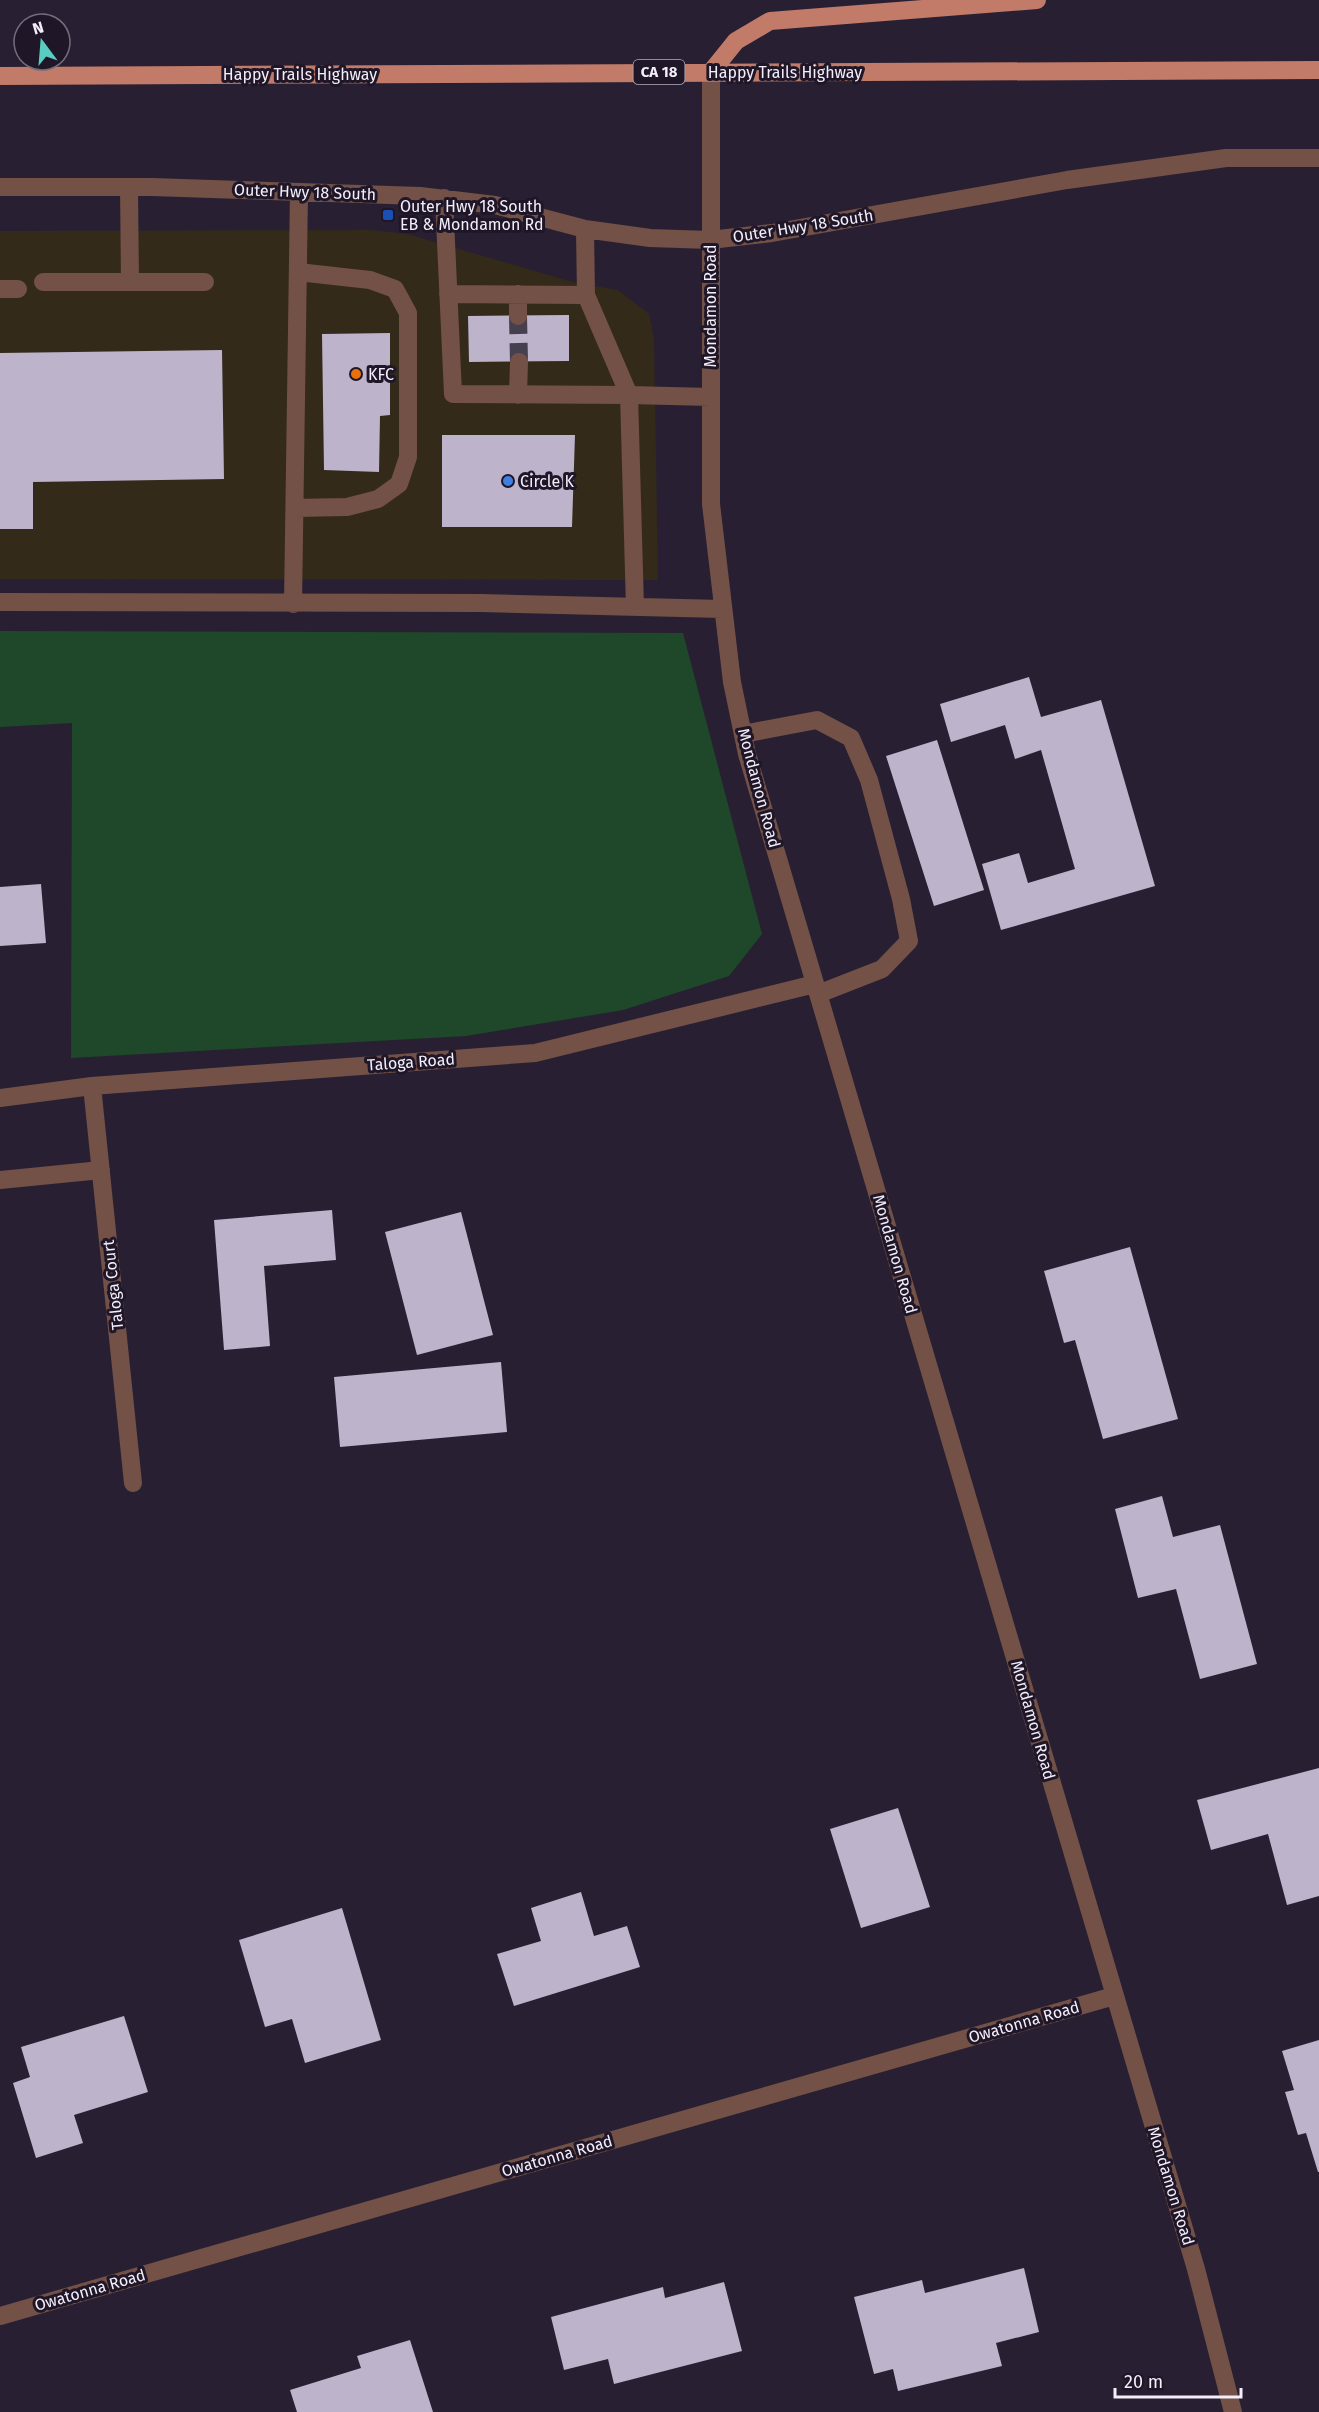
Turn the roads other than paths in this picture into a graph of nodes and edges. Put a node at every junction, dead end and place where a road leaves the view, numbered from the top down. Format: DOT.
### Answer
graph roads {
  1 [pos="1037,0"];
  2 [pos="1319,70"];
  3 [pos="711,72"];
  4 [pos="0,76"];
  5 [pos="1319,158"];
  6 [pos="0,187"];
  7 [pos="129,187"];
  8 [pos="299,192"];
  9 [pos="444,198"];
  10 [pos="585,229"];
  11 [pos="710,240"];
  12 [pos="298,272"];
  13 [pos="43,282"];
  14 [pos="130,282"];
  15 [pos="205,282"];
  16 [pos="448,294"];
  17 [pos="518,294"];
  18 [pos="586,295"];
  19 [pos="518,316"];
  20 [pos="519,362"];
  21 [pos="518,395"];
  22 [pos="629,395"];
  23 [pos="711,397"];
  24 [pos="295,508"];
  25 [pos="0,602"];
  26 [pos="293,604"];
  27 [pos="635,607"];
  28 [pos="722,609"];
  29 [pos="743,734"];
  30 [pos="817,989"];
  31 [pos="92,1086"];
  32 [pos="0,1098"];
  33 [pos="101,1170"];
  34 [pos="0,1180"];
  35 [pos="133,1484"];
  36 [pos="1113,1996"];
  37 [pos="0,2316"];
  38 [pos="1233,2412"];
  1 -- 3 [label="main road"];
  2 -- 3 [label="main road, Happy Trails Highway / CA 18"];
  3 -- 4 [label="main road, Happy Trails Highway / CA 18"];
  3 -- 11 [label="street, Mondamon Road"];
  5 -- 11 [label="street, Outer Hwy 18 South"];
  6 -- 7 [label="street, Outer Hwy 18 South"];
  7 -- 8 [label="street, Outer Hwy 18 South"];
  7 -- 14 [label="street"];
  8 -- 9 [label="street, Outer Hwy 18 South"];
  8 -- 12 [label="street"];
  9 -- 10 [label="street, Outer Hwy 18 South"];
  9 -- 16 [label="street"];
  10 -- 11 [label="street, Outer Hwy 18 South"];
  10 -- 18 [label="street"];
  11 -- 23 [label="street, Mondamon Road"];
  12 -- 24 [label="street"];
  12 -- 24 [label="street"];
  13 -- 14 [label="street"];
  14 -- 15 [label="street"];
  16 -- 17 [label="street"];
  16 -- 21 [label="street"];
  17 -- 18 [label="street"];
  17 -- 19 [label="street"];
  18 -- 22 [label="street"];
  20 -- 21 [label="street"];
  21 -- 22 [label="street"];
  22 -- 23 [label="street"];
  22 -- 27 [label="street"];
  23 -- 28 [label="street, Mondamon Road"];
  24 -- 26 [label="street"];
  25 -- 26 [label="street"];
  26 -- 27 [label="street"];
  27 -- 28 [label="street"];
  28 -- 29 [label="street, Mondamon Road"];
  29 -- 30 [label="street, Mondamon Road"];
  29 -- 30 [label="street, Taloga Road"];
  30 -- 31 [label="street, Taloga Road"];
  30 -- 36 [label="street, Mondamon Road"];
  31 -- 32 [label="street, Taloga Road"];
  31 -- 33 [label="street, Taloga Court"];
  33 -- 34 [label="street"];
  33 -- 35 [label="street, Taloga Court"];
  36 -- 37 [label="street, Owatonna Road"];
  36 -- 38 [label="street, Mondamon Road"];
}
